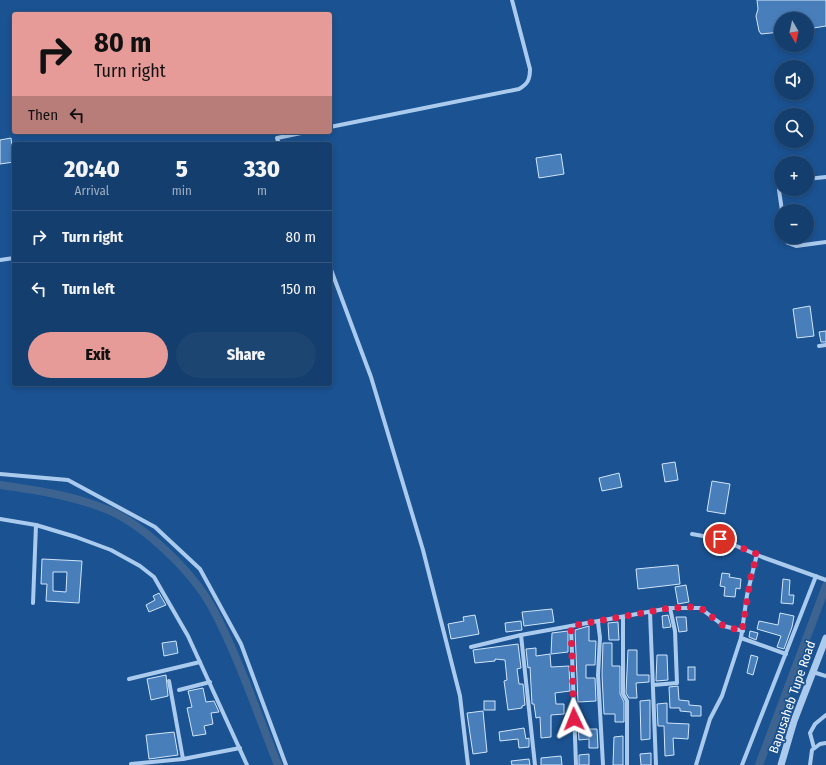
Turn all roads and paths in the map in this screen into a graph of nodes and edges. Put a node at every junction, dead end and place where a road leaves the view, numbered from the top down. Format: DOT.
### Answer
graph roads {
  1 [pos="512,0"];
  2 [pos="332,127"];
  3 [pos="296,134"];
  4 [pos="278,142"];
  5 [pos="826,177"];
  6 [pos="814,178"];
  7 [pos="826,242"];
  8 [pos="791,244"];
  9 [pos="811,244"];
  10 [pos="814,244"];
  11 [pos="12,258"];
  12 [pos="0,260"];
  13 [pos="332,272"];
  14 [pos="826,345"];
  15 [pos="819,346"];
  16 [pos="0,474"];
  17 [pos="0,519"];
  18 [pos="36,524"];
  19 [pos="692,534"];
  20 [pos="757,554"];
  21 [pos="816,576"];
  22 [pos="824,579"];
  23 [pos="33,603"];
  24 [pos="670,608"];
  25 [pos="650,612"];
  26 [pos="623,617"];
  27 [pos="598,622"];
  28 [pos="571,626"];
  29 [pos="742,631"];
  30 [pos="521,635"];
  31 [pos="741,638"];
  32 [pos="826,638"];
  33 [pos="471,647"];
  34 [pos="786,654"];
  35 [pos="200,662"];
  36 [pos="813,672"];
  37 [pos="826,676"];
  38 [pos="129,679"];
  39 [pos="169,681"];
  40 [pos="210,682"];
  41 [pos="653,685"];
  42 [pos="179,690"];
  43 [pos="826,715"];
  44 [pos="826,743"];
  45 [pos="240,748"];
  46 [pos="814,748"];
  47 [pos="183,759"];
  48 [pos="131,764"];
  49 [pos="247,765"];
  50 [pos="286,765"];
  51 [pos="468,765"];
  52 [pos="535,765"];
  53 [pos="576,765"];
  54 [pos="603,765"];
  55 [pos="627,765"];
  56 [pos="656,765"];
  57 [pos="696,765"];
  58 [pos="742,765"];
  59 [pos="781,765"];
  60 [pos="810,765"];
  1 -- 2 [label="street"];
  3 -- 4 [label="street"];
  5 -- 6 [label="street"];
  7 -- 10 [label="street"];
  8 -- 9 [label="street"];
  11 -- 12 [label="street"];
  13 -- 51 [label="street"];
  14 -- 15 [label="street"];
  16 -- 50 [label="street"];
  17 -- 18 [label="street"];
  18 -- 23 [label="street"];
  18 -- 35 [label="street"];
  19 -- 20 [label="street"];
  20 -- 21 [label="street"];
  20 -- 29 [label="street"];
  21 -- 22 [label="street"];
  21 -- 34 [label="street"];
  24 -- 25 [label="street"];
  24 -- 29 [label="street"];
  24 -- 41 [label="street"];
  25 -- 26 [label="street"];
  25 -- 41 [label="street"];
  26 -- 27 [label="street"];
  26 -- 55 [label="street"];
  27 -- 28 [label="street"];
  27 -- 54 [label="street"];
  28 -- 30 [label="street"];
  28 -- 53 [label="street"];
  29 -- 31 [label="street"];
  30 -- 33 [label="street"];
  30 -- 52 [label="street"];
  31 -- 34 [label="street"];
  31 -- 57 [label="street"];
  32 -- 36 [label="street, Bapusaheb Tupe Road"];
  34 -- 58 [label="street"];
  35 -- 38 [label="street"];
  35 -- 40 [label="street"];
  36 -- 37 [label="street"];
  36 -- 59 [label="street, Bapusaheb Tupe Road"];
  39 -- 47 [label="street"];
  40 -- 42 [label="street"];
  40 -- 45 [label="street"];
  41 -- 56 [label="street"];
  43 -- 46 [label="street"];
  44 -- 46 [label="street"];
  45 -- 47 [label="street"];
  45 -- 49 [label="street"];
  46 -- 60 [label="street"];
  47 -- 48 [label="street"];
}
